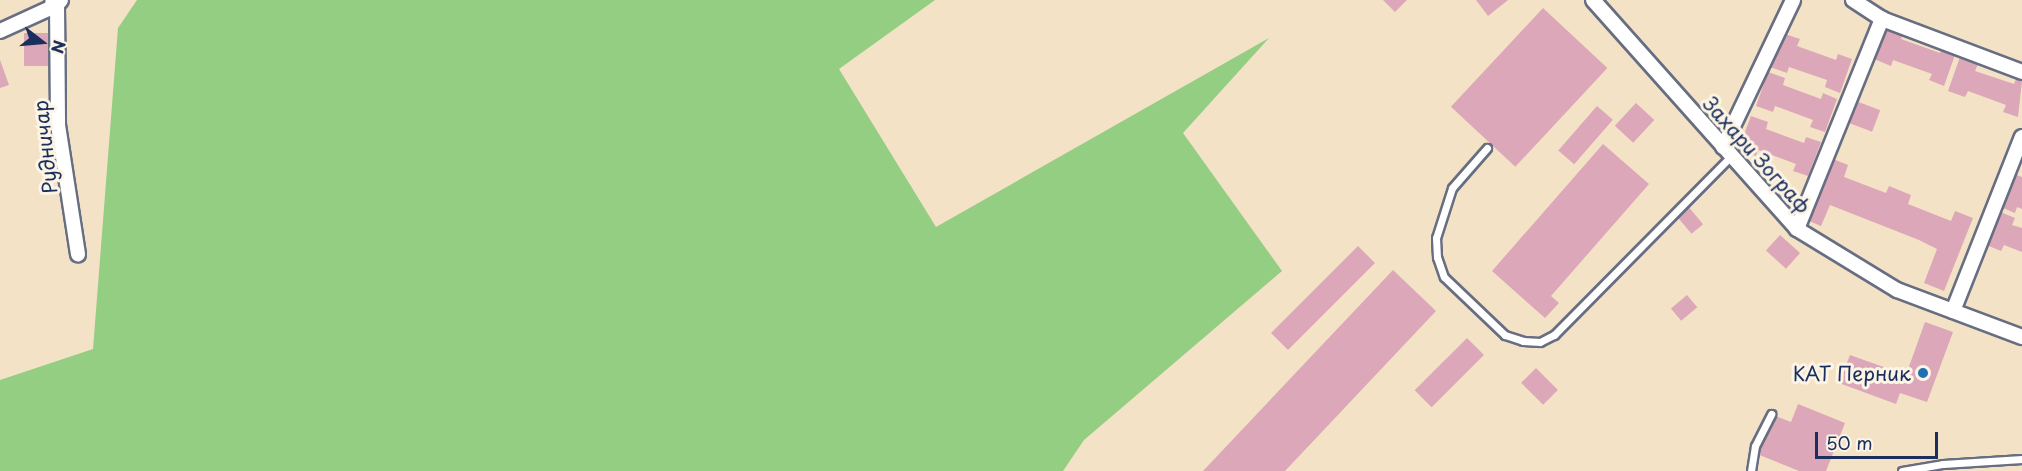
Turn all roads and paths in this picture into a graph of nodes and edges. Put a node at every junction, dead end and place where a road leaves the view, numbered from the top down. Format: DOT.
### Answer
graph roads {
  1 [pos="1593,0"];
  2 [pos="1793,0"];
  3 [pos="1853,0"];
  4 [pos="57,2"];
  5 [pos="1882,19"];
  6 [pos="0,31"];
  7 [pos="2022,72"];
  8 [pos="2022,137"];
  9 [pos="1487,148"];
  10 [pos="1727,152"];
  11 [pos="1797,229"];
  12 [pos="78,254"];
  13 [pos="1953,311"];
  14 [pos="2022,337"];
  15 [pos="1771,414"];
  16 [pos="2022,459"];
  17 [pos="1751,471"];
  18 [pos="1902,471"];
  1 -- 10 [label="street, Захари Зограф"];
  2 -- 10 [label="street"];
  3 -- 5 [label="street"];
  4 -- 6 [label="street"];
  4 -- 12 [label="street, Рудничар"];
  5 -- 7 [label="street"];
  5 -- 11 [label="street"];
  8 -- 13 [label="street"];
  9 -- 10 [label="lane"];
  10 -- 11 [label="street, Захари Зограф"];
  11 -- 13 [label="street, Захари Зограф"];
  13 -- 14 [label="street, Захари Зограф"];
  15 -- 17 [label="lane"];
  16 -- 18 [label="lane"];
}
